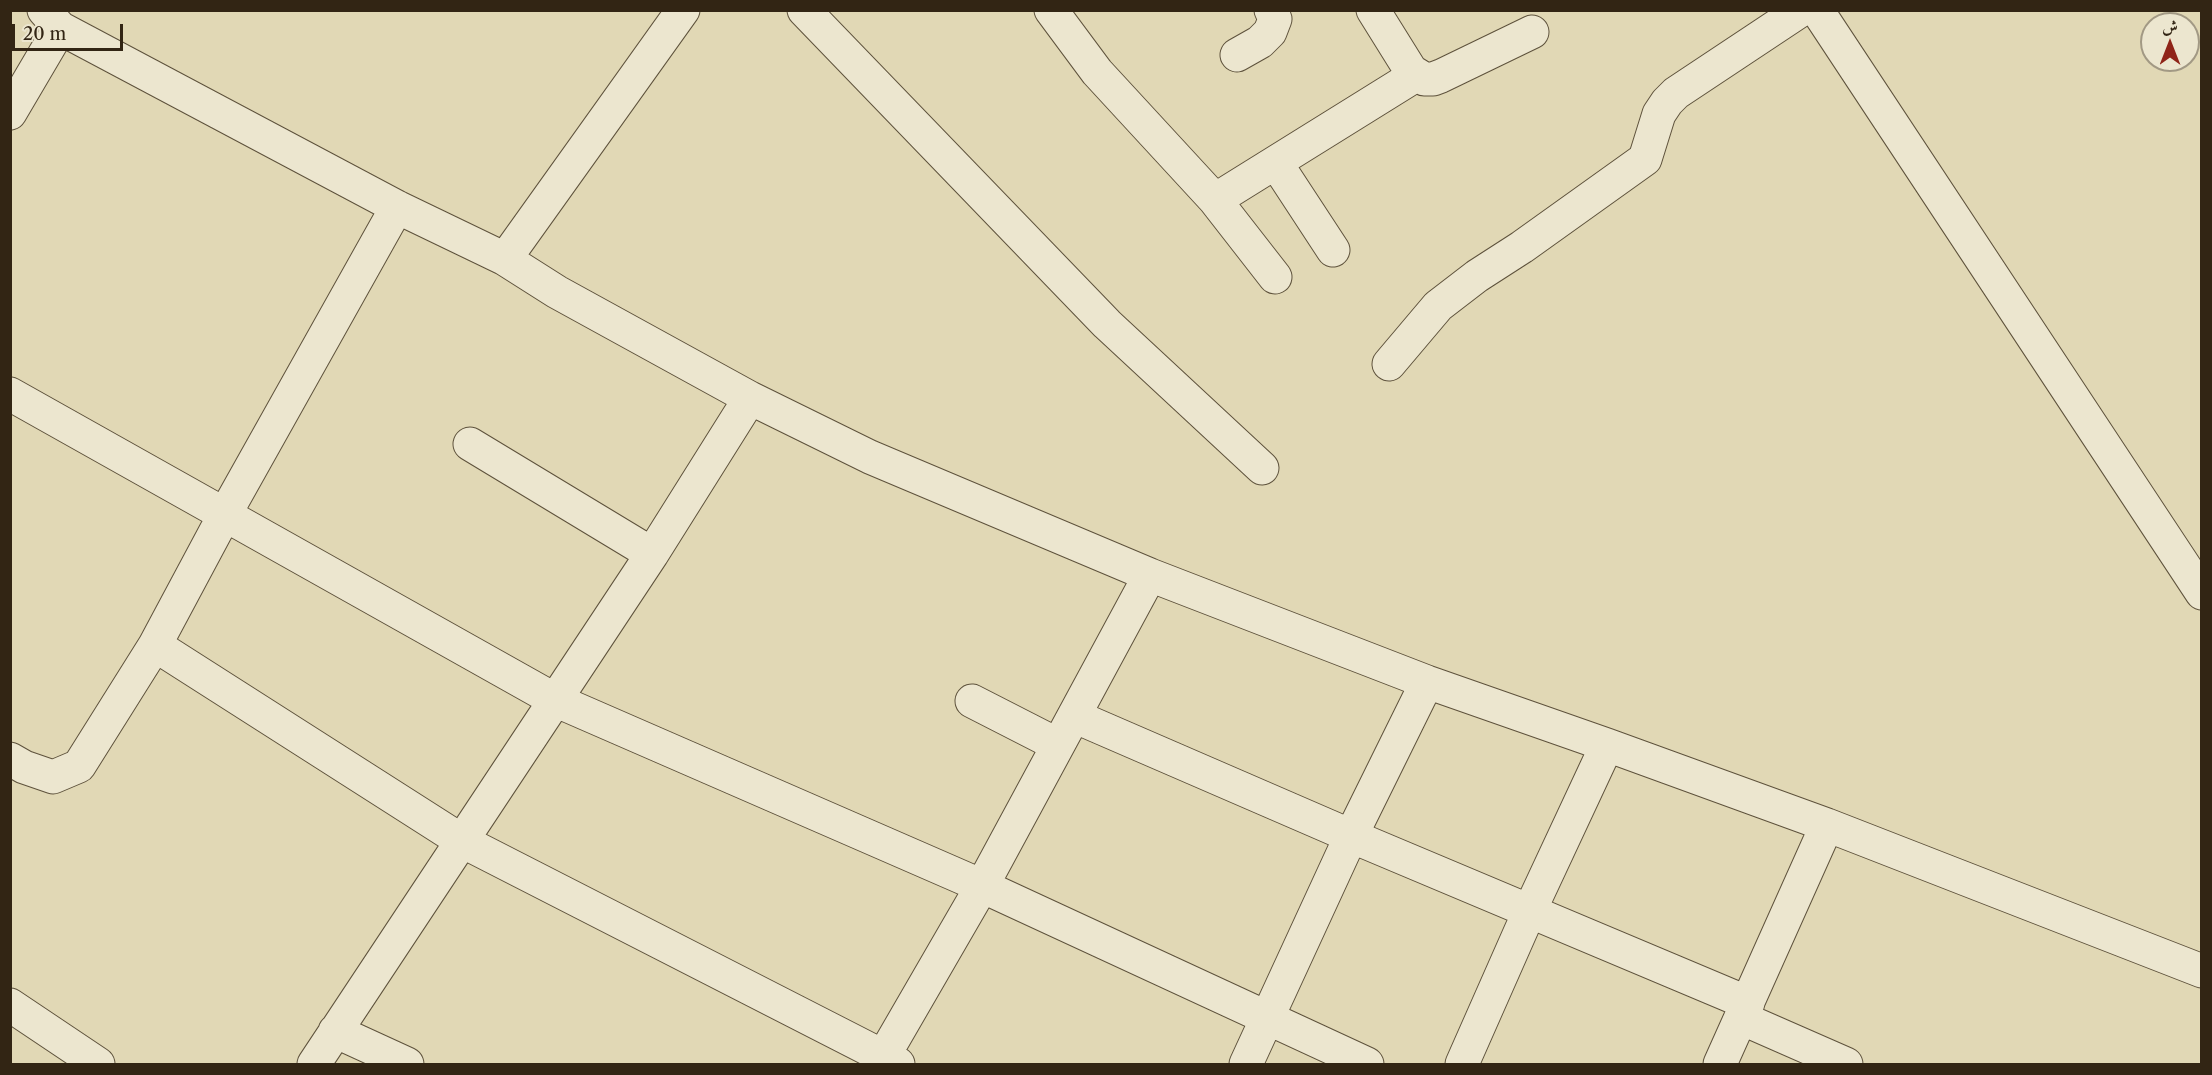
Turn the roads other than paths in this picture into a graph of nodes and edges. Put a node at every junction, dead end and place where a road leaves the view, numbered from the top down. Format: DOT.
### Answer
graph roads {
  1 [pos="683,10"];
  2 [pos="804,10"];
  3 [pos="1052,10"];
  4 [pos="1271,10"];
  5 [pos="1372,10"];
  6 [pos="1802,10"];
  7 [pos="1817,10"];
  8 [pos="52,19"];
  9 [pos="1532,32"];
  10 [pos="1237,55"];
  11 [pos="1416,75"];
  12 [pos="10,113"];
  13 [pos="1276,162"];
  14 [pos="1215,200"];
  15 [pos="397,207"];
  16 [pos="1333,250"];
  17 [pos="505,259"];
  18 [pos="1275,277"];
  19 [pos="1389,364"];
  20 [pos="10,394"];
  21 [pos="750,398"];
  22 [pos="470,444"];
  23 [pos="1262,468"];
  24 [pos="225,514"];
  25 [pos="652,554"];
  26 [pos="1150,575"];
  27 [pos="2202,593"];
  28 [pos="155,645"];
  29 [pos="1427,682"];
  30 [pos="555,699"];
  31 [pos="972,701"];
  32 [pos="1074,716"];
  33 [pos="1058,745"];
  34 [pos="1607,745"];
  35 [pos="10,759"];
  36 [pos="1827,825"];
  37 [pos="1351,836"];
  38 [pos="462,841"];
  39 [pos="982,886"];
  40 [pos="1530,910"];
  41 [pos="2202,971"];
  42 [pos="10,1005"];
  43 [pos="1744,1010"];
  44 [pos="1268,1019"];
  45 [pos="335,1031"];
  46 [pos="887,1062"];
  47 [pos="98,1065"];
  48 [pos="314,1065"];
  49 [pos="407,1065"];
  50 [pos="1246,1065"];
  51 [pos="1367,1065"];
  52 [pos="1462,1065"];
  53 [pos="1720,1065"];
  54 [pos="1846,1065"];
  1 -- 17 [label="street"];
  2 -- 23 [label="street"];
  3 -- 14 [label="street"];
  4 -- 10 [label="street"];
  5 -- 11 [label="street"];
  6 -- 19 [label="street"];
  7 -- 27 [label="street"];
  8 -- 12 [label="street"];
  8 -- 15 [label="street"];
  9 -- 11 [label="street"];
  11 -- 13 [label="street"];
  13 -- 14 [label="street"];
  13 -- 16 [label="street"];
  14 -- 18 [label="street"];
  15 -- 17 [label="street"];
  15 -- 24 [label="street"];
  17 -- 21 [label="street"];
  20 -- 24 [label="street"];
  21 -- 25 [label="street"];
  21 -- 26 [label="street"];
  22 -- 25 [label="street"];
  24 -- 28 [label="street"];
  24 -- 30 [label="street"];
  25 -- 30 [label="street"];
  26 -- 29 [label="street"];
  26 -- 32 [label="street"];
  28 -- 35 [label="street"];
  28 -- 38 [label="street"];
  29 -- 34 [label="street"];
  29 -- 37 [label="street"];
  30 -- 38 [label="street"];
  30 -- 39 [label="street"];
  31 -- 33 [label="street"];
  32 -- 33 [label="street"];
  32 -- 37 [label="street"];
  33 -- 39 [label="street"];
  34 -- 36 [label="street"];
  34 -- 40 [label="street"];
  36 -- 41 [label="street"];
  36 -- 43 [label="street"];
  37 -- 40 [label="street"];
  37 -- 44 [label="street"];
  38 -- 45 [label="street"];
  38 -- 46 [label="street"];
  39 -- 44 [label="street"];
  39 -- 46 [label="street"];
  40 -- 43 [label="street"];
  40 -- 52 [label="street"];
  42 -- 47 [label="street"];
  43 -- 53 [label="street"];
  43 -- 54 [label="street"];
  44 -- 50 [label="street"];
  44 -- 51 [label="street"];
  45 -- 48 [label="street"];
  45 -- 49 [label="street"];
}
